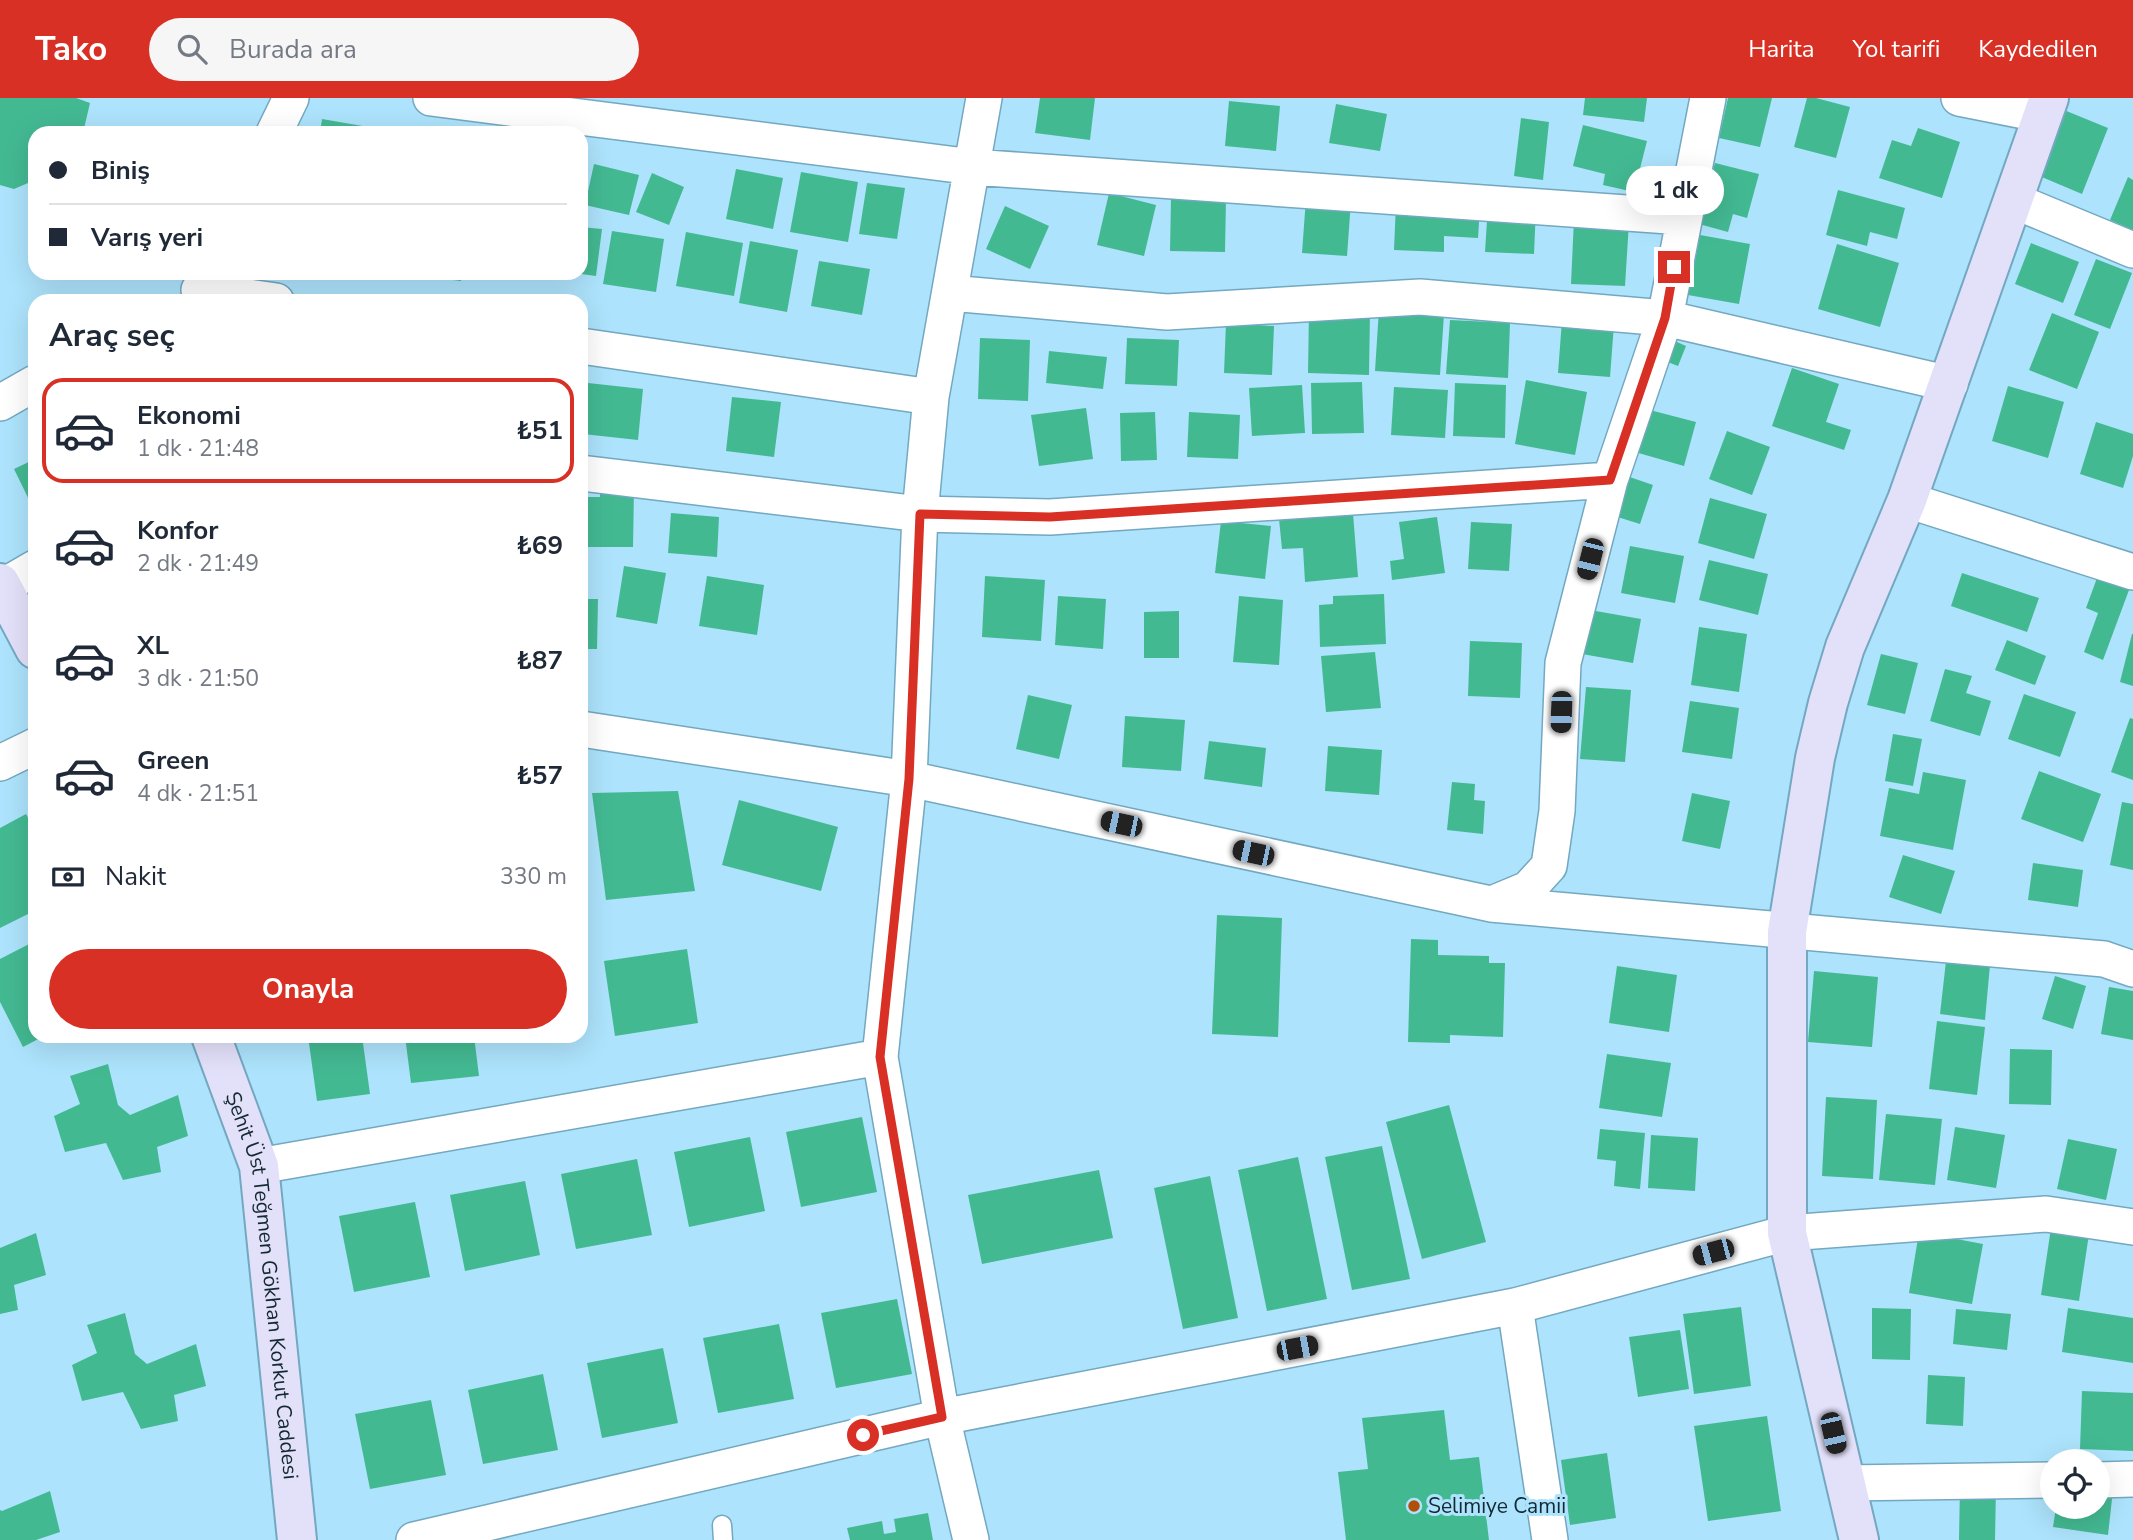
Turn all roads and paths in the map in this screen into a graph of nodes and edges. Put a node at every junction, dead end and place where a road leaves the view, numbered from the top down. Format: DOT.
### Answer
graph roads {
  1 [pos="291,98"];
  2 [pos="431,98"];
  3 [pos="984,98"];
  4 [pos="1708,98"];
  5 [pos="1959,98"];
  6 [pos="2046,107"];
  7 [pos="277,126"];
  8 [pos="973,167"];
  9 [pos="2012,200"];
  10 [pos="1683,217"];
  11 [pos="2133,250"];
  12 [pos="195,288"];
  13 [pos="950,293"];
  14 [pos="232,294"];
  15 [pos="1665,318"];
  16 [pos="588,347"];
  17 [pos="1950,384"];
  18 [pos="28,387"];
  19 [pos="931,397"];
  20 [pos="0,403"];
  21 [pos="588,474"];
  22 [pos="1610,480"];
  23 [pos="1908,500"];
  24 [pos="920,514"];
  25 [pos="28,572"];
  26 [pos="2133,572"];
  27 [pos="1,585"];
  28 [pos="28,636"];
  29 [pos="588,730"];
  30 [pos="28,749"];
  31 [pos="0,763"];
  32 [pos="909,779"];
  33 [pos="1491,904"];
  34 [pos="1787,932"];
  35 [pos="2133,969"];
  36 [pos="214,1043"];
  37 [pos="880,1057"];
  38 [pos="259,1166"];
  39 [pos="2133,1227"];
  40 [pos="1787,1233"];
  41 [pos="1515,1306"];
  42 [pos="942,1417"];
  43 [pos="2133,1479"];
  44 [pos="2040,1480"];
  45 [pos="2110,1480"];
  46 [pos="1845,1483"];
  47 [pos="297,1540"];
  48 [pos="414,1540"];
  49 [pos="971,1540"];
  50 [pos="1550,1540"];
  51 [pos="1859,1540"];
  1 -- 7 [label="street"];
  2 -- 8 [label="street"];
  3 -- 8 [label="street"];
  4 -- 10 [label="street"];
  5 -- 6 [label="street"];
  6 -- 9 [label="street"];
  8 -- 10 [label="street"];
  8 -- 13 [label="street"];
  9 -- 11 [label="street"];
  9 -- 17 [label="street"];
  10 -- 15 [label="street"];
  12 -- 14 [label="street"];
  13 -- 15 [label="street"];
  13 -- 19 [label="street"];
  15 -- 17 [label="street"];
  15 -- 22 [label="street"];
  16 -- 19 [label="street"];
  17 -- 23 [label="street"];
  18 -- 20 [label="street"];
  19 -- 24 [label="street"];
  21 -- 24 [label="street"];
  22 -- 24 [label="street"];
  22 -- 33 [label="street"];
  23 -- 26 [label="street"];
  23 -- 34 [label="street"];
  24 -- 32 [label="street"];
  25 -- 27 [label="street"];
  27 -- 28 [label="street"];
  29 -- 32 [label="street"];
  30 -- 31 [label="street"];
  32 -- 33 [label="street"];
  32 -- 37 [label="street"];
  33 -- 34 [label="street"];
  34 -- 35 [label="street"];
  34 -- 40 [label="street"];
  36 -- 38 [label="street, Şehit Üst Teğmen Gökhan Korkut Caddesi"];
  37 -- 38 [label="street"];
  37 -- 42 [label="street"];
  38 -- 47 [label="street, Şehit Üst Teğmen Gökhan Korkut Caddesi"];
  39 -- 40 [label="street"];
  40 -- 41 [label="street"];
  40 -- 46 [label="street"];
  41 -- 42 [label="street"];
  41 -- 50 [label="street"];
  42 -- 48 [label="street"];
  42 -- 49 [label="street"];
  43 -- 45 [label="street"];
  44 -- 46 [label="street"];
  46 -- 51 [label="street"];
}
